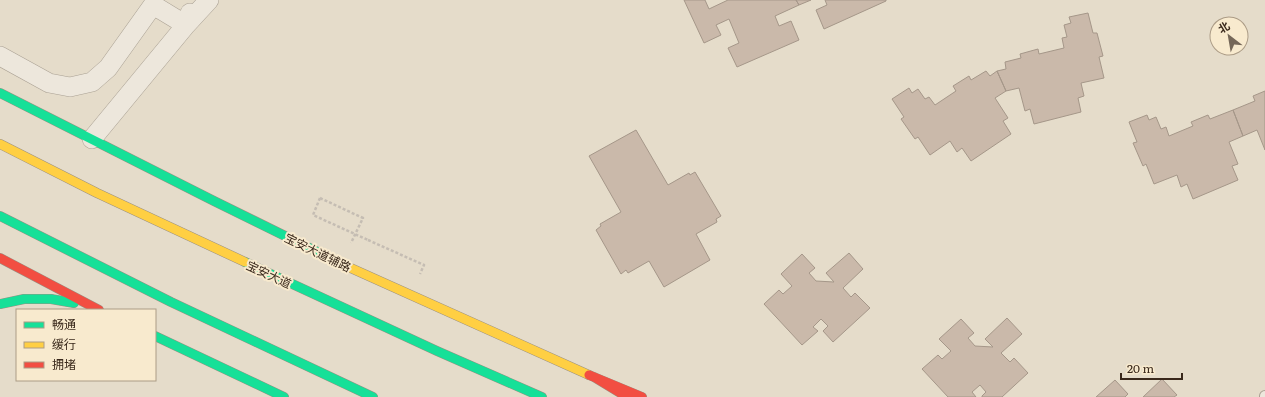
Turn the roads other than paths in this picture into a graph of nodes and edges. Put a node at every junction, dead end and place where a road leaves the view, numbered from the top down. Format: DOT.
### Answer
graph roads {
  1 [pos="195,0"];
  2 [pos="209,0"];
  3 [pos="186,25"];
  4 [pos="0,56"];
  5 [pos="0,93"];
  6 [pos="92,139"];
  7 [pos="0,144"];
  8 [pos="0,216"];
  9 [pos="0,258"];
  10 [pos="0,304"];
  11 [pos="89,305"];
  12 [pos="97,309"];
  13 [pos="156,336"];
  14 [pos="594,377"];
  15 [pos="284,397"];
  16 [pos="373,397"];
  17 [pos="542,397"];
  18 [pos="627,397"];
  19 [pos="642,397"];
  1 -- 3 [label="street"];
  2 -- 3 [label="street"];
  3 -- 4 [label="street"];
  3 -- 6 [label="street"];
  5 -- 6 [label="main road, 宝安大道辅路"];
  6 -- 14 [label="main road, 宝安大道辅路"];
  7 -- 17 [label="main road, 宝安大道"];
  8 -- 16 [label="main road"];
  9 -- 11 [label="main road"];
  10 -- 11 [label="main road"];
  11 -- 12 [label="main road"];
  13 -- 15 [label="main road"];
  14 -- 18 [label="main road"];
  14 -- 19 [label="main road, 宝安大道辅路"];
}
